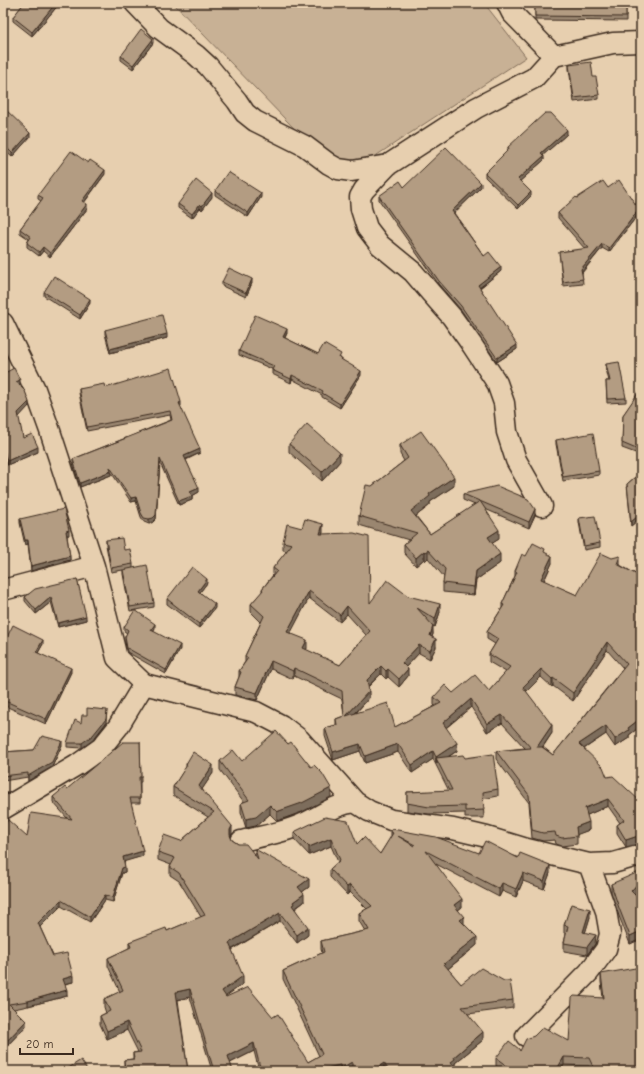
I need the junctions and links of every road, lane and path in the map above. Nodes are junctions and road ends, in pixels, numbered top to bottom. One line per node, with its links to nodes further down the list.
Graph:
1 (135, 3): 5 (street)
2 (507, 3): 4 (street)
3 (641, 42): 4 (street)
4 (554, 56): 5 (street)
5 (388, 165): 7 (street)
6 (3, 323): 8 (street)
7 (542, 506)
8 (94, 566): 9 (street); 10 (street)
9 (3, 590)
10 (144, 684): 11 (street); 12 (street)
11 (355, 802): 13 (street); 15 (street)
12 (3, 809)
13 (241, 841)
14 (641, 855): 15 (street)
15 (589, 864): 16 (street)
16 (526, 1036)

